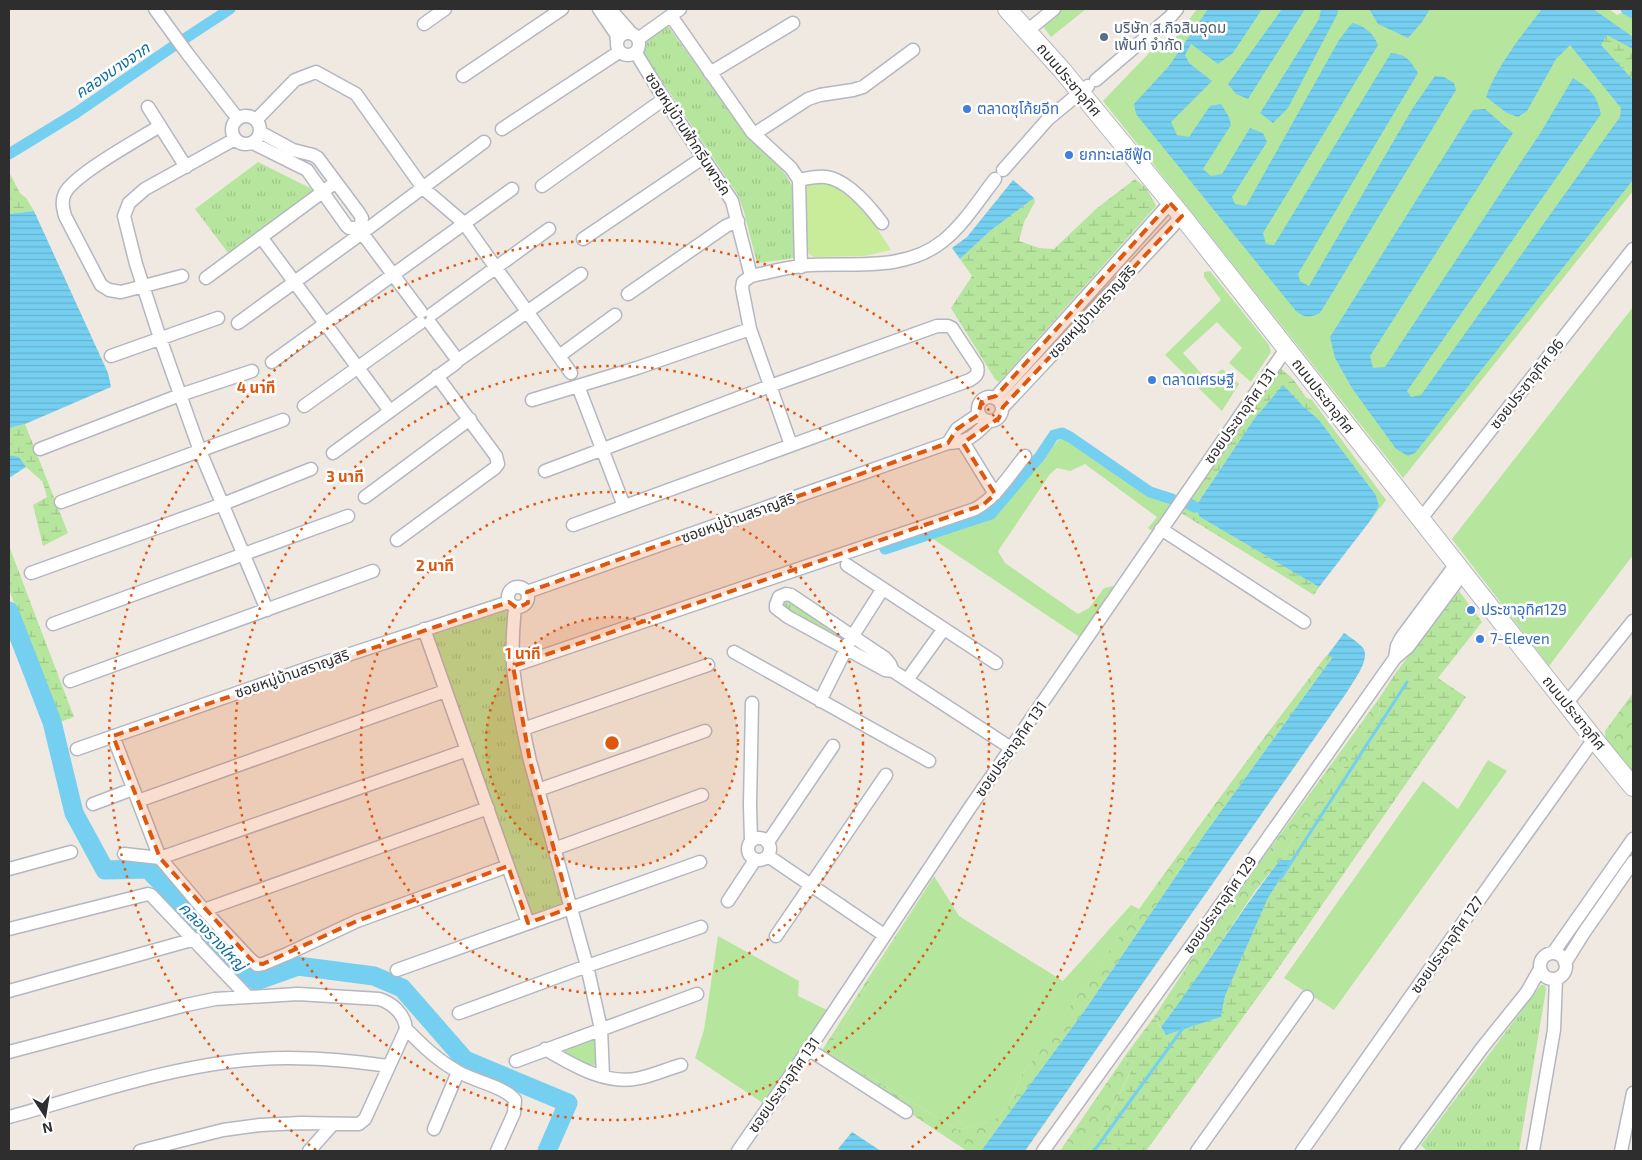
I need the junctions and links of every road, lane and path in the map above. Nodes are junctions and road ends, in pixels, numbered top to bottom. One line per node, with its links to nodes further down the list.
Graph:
1 (155, 9): 22 (street)
2 (445, 9): 11 (street)
3 (562, 9): 18 (street)
4 (600, 9): 14 (street)
5 (610, 9): 13 (street)
6 (1007, 9): 12 (main road, ถนนประชาอุทิศ)
7 (1054, 9): 12 (street)
8 (1177, 9): 19 (street)
9 (676, 12): 13 (street); 17 (street)
10 (793, 23): 17 (street)
11 (424, 24)
12 (1027, 31): 19 (main road, ถนนประชาอุทิศ)
13 (634, 36): 14 (street); 16 (street)
14 (618, 46): 16 (street); 25 (street)
15 (913, 50): 26 (street)
16 (636, 53): 20 (street, ซอยหมู่บ้านฟ้ากรีนพาร์ค)
17 (710, 73): 26 (street)
18 (463, 76)
19 (1088, 86): 38 (main road, ถนนประชาอุทิศ); 47 (street)
20 (664, 99): 30 (street, ซอยหมู่บ้านฟ้ากรีนพาร์ค); 34 (street)
21 (148, 107): 23 (street)
22 (238, 119): 24 (street); 27 (street)
23 (160, 126): 31 (street); 55 (street)
24 (258, 126): 29 (street); 33 (street); 35 (street)
25 (502, 129)
26 (754, 134): 32 (street)
27 (235, 139): 29 (street); 31 (street)
28 (484, 142): 35 (street)
29 (253, 143): 37 (street)
30 (704, 157): 39 (street, ซอยหมู่บ้านฟ้ากรีนพาร์ค); 45 (street)
31 (186, 167): 55 (street)
32 (799, 180): 40 (street); 47 (street)
33 (336, 182): 37 (street); 43 (street)
34 (542, 186)
35 (423, 188): 41 (street); 43 (street)
36 (512, 189): 41 (street)
37 (322, 191): 43 (street); 44 (street)
38 (1176, 210): 65 (main road, ถนนประชาอุทิศ); 78 (street, ซอยหมู่บ้านสราญสิริ)
39 (738, 221): 52 (street, ซอยหมู่บ้านฟ้ากรีนพาร์ค); 56 (street)
40 (882, 223)
41 (464, 224): 48 (street); 50 (street)
42 (549, 229): 48 (street)
43 (361, 231): 50 (street); 54 (street)
44 (261, 237): 53 (street); 54 (street)
45 (583, 239)
46 (1633, 249): 100 (street, ซอยประชาอุทิศ 96)
47 (801, 267): 52 (street)
48 (496, 268): 57 (street); 60 (street)
49 (581, 274): 57 (street)
50 (393, 275): 60 (street); 62 (street)
51 (182, 276): 55 (street)
52 (750, 276): 63 (street, ซอยหมู่บ้านฟ้ากรีนพาร์ค)
53 (206, 278)
54 (295, 282): 61 (street); 62 (street)
55 (143, 285): 64 (street)
56 (628, 294)
57 (527, 312): 67 (street); 68 (street)
58 (615, 315): 67 (street)
59 (218, 318): 64 (street)
60 (426, 318): 68 (street); 70 (street)
61 (238, 323)
62 (326, 324): 69 (street); 70 (street)
63 (750, 329): 74 (street); 75 (street, ซอยหมู่บ้านฟ้ากรีนพาร์ค)
64 (160, 338): 66 (street); 76 (street)
65 (1286, 349): 100 (main road, ถนนประชาอุทิศ); 102 (street, ซอยประชาอุทิศ 131)
66 (111, 356)
67 (559, 356): 72 (street)
68 (457, 361): 73 (street)
69 (272, 362)
70 (358, 367): 79 (street); 80 (street)
71 (252, 371): 76 (street)
72 (571, 373)
73 (437, 376): 80 (street); 82 (street)
74 (578, 386): 77 (street); 88 (street)
75 (770, 386): 86 (street, ซอยหมู่บ้านฟ้ากรีนพาร์ค); 86 (street); 88 (street)
76 (180, 395): 87 (street); 89 (street)
77 (532, 400)
78 (999, 402): 81 (street, ซอยหมู่บ้านสราญสิริ); 81 (street, ซอยหมู่บ้านสราญสิริ)
79 (304, 406)
80 (390, 411): 90 (street)
81 (984, 418): 84 (street, ซอยหมู่บ้านสราญสิริ); 85 (street, ซอยหมู่บ้านสราญสิริ)
82 (470, 419): 95 (street); 103 (street)
83 (283, 420): 89 (street)
84 (963, 442): 85 (street, ซอยหมู่บ้านสราญสิริ); 94 (street)
85 (948, 443): 110 (street, ซอยหมู่บ้านสราญสิริ)
86 (791, 445): 98 (street)
87 (40, 449)
88 (602, 449): 93 (street); 98 (street)
89 (200, 451): 96 (street); 97 (street)
90 (333, 452)
91 (1025, 456): 94 (street)
92 (311, 469): 97 (street)
93 (545, 471)
94 (995, 494): 122 (street)
95 (365, 497)
96 (61, 502)
97 (223, 504): 104 (street); 108 (street)
98 (624, 506): 101 (street)
99 (348, 516): 104 (street)
100 (1420, 520): 106 (main road, ถนนประชาอุทิศ)
101 (573, 525)
102 (1161, 529): 112 (street); 135 (street, ซอยประชาอุทิศ 131)
103 (397, 540)
104 (244, 555): 111 (street); 114 (street)
105 (846, 565): 109 (street)
106 (1459, 568): 129 (main road, ถนนประชาอุทิศ); 200 (street, ซอยประชาอุทิศ 129)
107 (374, 571): 111 (street)
108 (31, 573)
109 (882, 590): 116 (street); 117 (street)
110 (512, 605): 115 (street, ซอยหมู่บ้านสราญสิริ); 122 (street)
111 (267, 610): 125 (street)
112 (1304, 622)
113 (1633, 622): 129 (street)
114 (53, 624)
115 (424, 629): 126 (street); 132 (street, ซอยหมู่บ้านสราญสิริ)
116 (943, 630): 120 (street); 124 (street)
117 (852, 637): 118 (street); 118 (street); 123 (street)
118 (847, 649): 123 (street); 127 (street)
119 (734, 652): 127 (street)
120 (996, 663)
121 (708, 665): 130 (street)
122 (513, 666): 130 (street)
123 (893, 671): 124 (street)
124 (907, 680): 135 (street)
125 (70, 681)
126 (445, 691): 137 (street); 142 (street)
127 (820, 701): 138 (street)
128 (752, 703): 147 (street)
129 (1566, 704): 133 (main road, ถนนประชาอุทิศ)
130 (523, 729): 141 (street)
131 (705, 731): 141 (street)
132 (113, 736): 136 (street, ซอยหมู่บ้านสราญสิริ); 142 (street)
133 (1594, 739): 140 (main road, ถนนประชาอุทิศ); 202 (street, ซอยประชาอุทิศ 127)
134 (833, 746): 148 (street)
135 (1011, 748): 166 (street, ซอยประชาอุทิศ 131)
136 (77, 749)
137 (467, 750): 145 (street); 153 (street)
138 (929, 760)
139 (886, 775): 159 (street)
140 (1633, 787)
141 (538, 790): 149 (street)
142 (136, 795): 144 (street); 153 (street)
143 (702, 795): 149 (street)
144 (93, 804)
145 (488, 808): 157 (street); 162 (street)
146 (1633, 839): 169 (street)
147 (751, 841): 148 (street); 154 (street)
148 (768, 842): 152 (street)
149 (554, 849): 161 (street)
150 (72, 852): 158 (street)
151 (124, 854): 153 (street)
152 (768, 856): 154 (street); 159 (street)
153 (160, 858): 162 (street)
154 (755, 860): 160 (street)
155 (700, 862): 161 (street)
156 (1633, 862): 170 (street)
157 (508, 866): 162 (street); 163 (street)
158 (9, 869)
159 (810, 886): 166 (street); 167 (street)
160 (728, 901)
161 (570, 908): 163 (street); 171 (street)
162 (204, 910)
163 (528, 923): 173 (street)
164 (701, 927): 171 (street)
165 (9, 930): 168 (street)
166 (884, 935): 183 (street, ซอยประชาอุทิศ 131)
167 (776, 936)
168 (194, 939): 175 (street); 177 (street)
169 (1553, 953): 170 (street); 172 (street)
170 (1566, 963): 174 (street)
171 (587, 966): 179 (street); 181 (street)
172 (1540, 969): 174 (street); 195 (street)
173 (397, 970)
174 (1556, 979): 203 (street)
175 (9, 991)
176 (697, 994): 181 (street)
177 (248, 997): 180 (street); 184 (street)
178 (1306, 997): 201 (street)
179 (459, 1013)
180 (406, 1029): 187 (street); 188 (street)
181 (601, 1029): 182 (street); 189 (street)
182 (545, 1049): 185 (street); 189 (street)
183 (808, 1049): 191 (street); 199 (street, ซอยประชาอุทิศ 131)
184 (9, 1052)
185 (516, 1061)
186 (681, 1065): 189 (street)
187 (388, 1066): 192 (street); 193 (street)
188 (458, 1072): 194 (street); 198 (street)
189 (603, 1076)
190 (1633, 1093): 204 (street)
191 (906, 1112)
192 (9, 1117)
193 (333, 1124): 196 (street); 197 (street)
194 (434, 1129)
195 (1411, 1149)
196 (140, 1151)
197 (309, 1151)
198 (497, 1151)
199 (738, 1151)
200 (1043, 1151)
201 (1197, 1151)
202 (1302, 1151)
203 (1533, 1151)
204 (1621, 1151)

